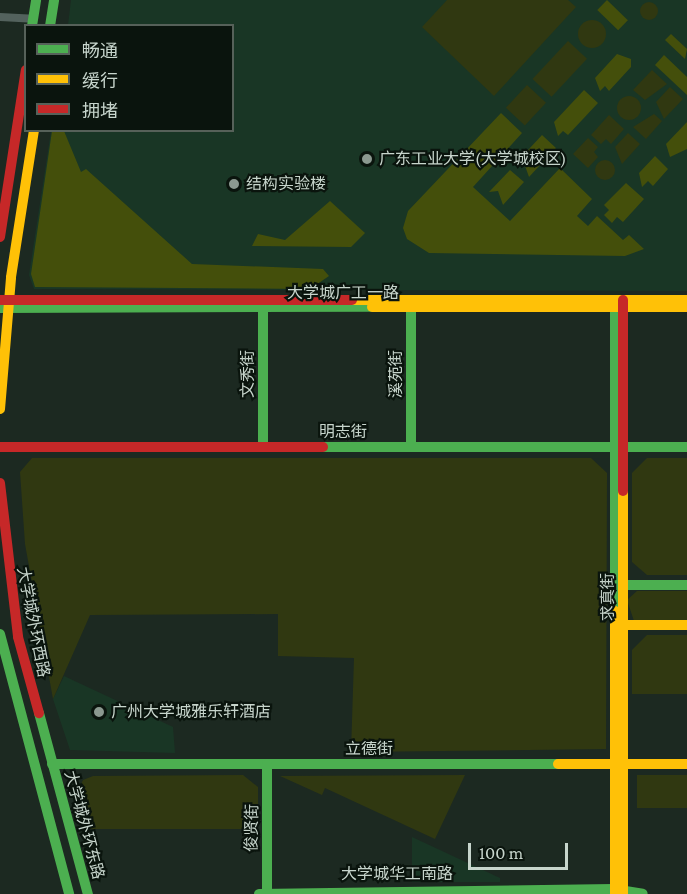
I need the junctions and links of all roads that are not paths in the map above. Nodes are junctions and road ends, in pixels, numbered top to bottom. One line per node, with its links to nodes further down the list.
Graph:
1 (36, 0): 4 (street)
2 (54, 0): 5 (street)
3 (0, 17): 4 (street)
4 (33, 22)
5 (50, 24)
6 (24, 83): 8 (street)
7 (34, 132): 10 (street)
8 (0, 237)
9 (687, 300): 13 (street, 大学城广工一路)
10 (4, 304): 11 (street, 大学城广工一路); 15 (street)
11 (263, 304): 12 (street, 大学城广工一路); 18 (street, 文秀街)
12 (411, 304): 13 (street, 大学城广工一路); 19 (street, 溪苑街)
13 (619, 304): 14 (street, 大学城广工一路); 20 (street, 求真街)
14 (687, 308)
15 (2, 346): 16 (street)
16 (0, 409)
17 (0, 447): 18 (street, 明志街)
18 (263, 447): 19 (street, 明志街)
19 (411, 447): 20 (street, 明志街)
20 (619, 447): 21 (street, 明志街); 23 (street, 求真街)
21 (687, 447)
22 (0, 483): 28 (street, 大学城外环西路)
23 (619, 585): 24 (street); 25 (street, 求真街)
24 (687, 585)
25 (619, 625): 26 (street); 30 (street, 求真街)
26 (687, 625)
27 (0, 634): 32 (street, 大学城外环西路)
28 (52, 764): 29 (street, 立德街); 35 (street, 大学城外环东路)
29 (267, 764): 30 (street, 立德街); 36 (street, 俊贤街)
30 (619, 764): 31 (street, 立德街); 33 (street, 求真街)
31 (687, 764)
32 (33, 767): 34 (street, 大学城外环东路)
33 (619, 892): 36 (street, 大学城华工南路); 37 (street, 大学城华工南路)
34 (69, 894)
35 (88, 894)
36 (264, 894)
37 (643, 894)

